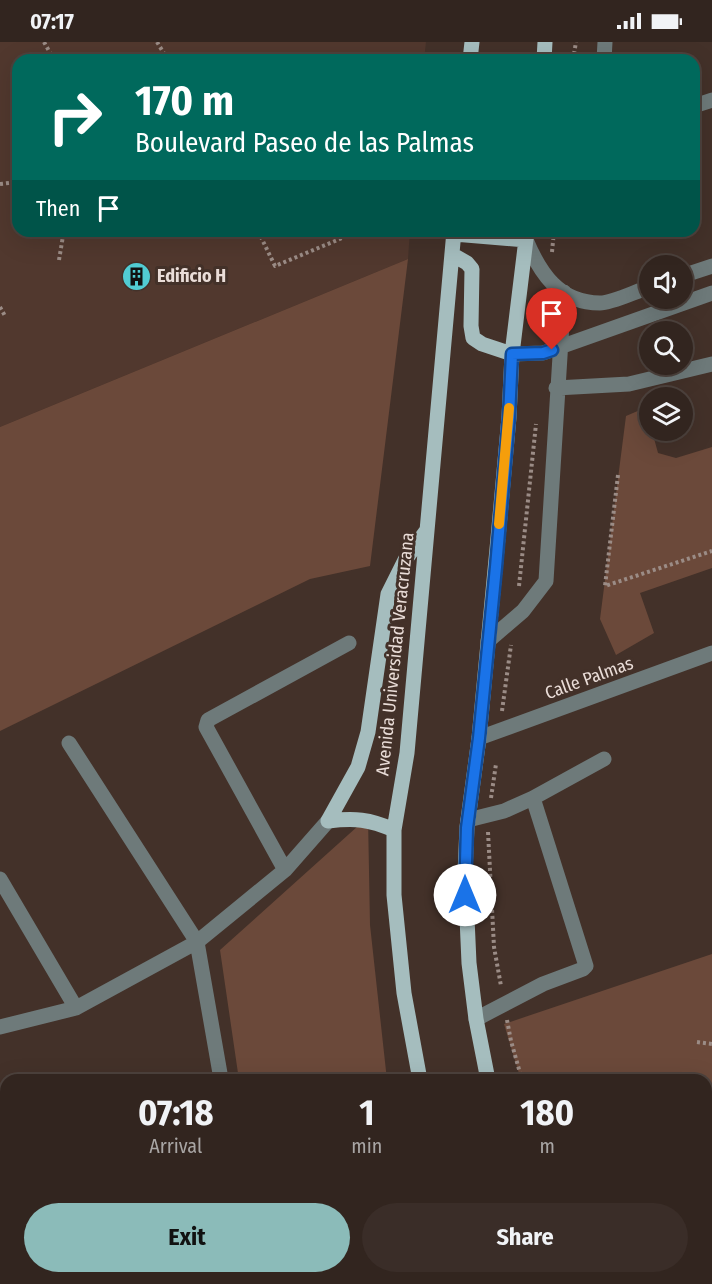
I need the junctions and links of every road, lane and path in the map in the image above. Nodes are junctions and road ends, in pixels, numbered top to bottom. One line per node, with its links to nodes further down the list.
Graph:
1 (63, 237): 9 (path)
2 (261, 237): 3 (path)
3 (344, 237)
4 (454, 237): 8 (main road, Avenida Universidad Veracruzana)
5 (527, 237): 19 (main road)
6 (528, 237): 12 (street)
7 (553, 237): 12 (path)
8 (453, 255): 19 (main road); 24 (main road, Avenida Universidad Veracruzana)
9 (59, 260)
10 (712, 266): 11 (street)
11 (693, 272)
12 (549, 282): 14 (street)
13 (639, 291): 14 (street)
14 (564, 292): 18 (street)
15 (712, 292): 18 (street)
16 (0, 307): 17 (path)
17 (5, 316)
18 (561, 346): 19 (street); 21 (street)
19 (512, 354): 27 (main road)
20 (712, 364): 21 (street)
21 (556, 388): 26 (street)
22 (536, 422): 26 (path)
23 (618, 475): 25 (path)
24 (427, 530): 38 (main road); 39 (main road, Avenida Universidad Veracruzana)
25 (712, 551)
26 (514, 619): 27 (street); 30 (path)
27 (488, 641): 31 (main road)
28 (350, 643): 40 (street)
29 (712, 653): 30 (street, Calle Palmas)
30 (500, 731): 31 (street, Calle Palmas)
31 (479, 738): 37 (main road)
32 (69, 743): 42 (street)
33 (604, 759): 35 (street)
34 (496, 763): 36 (path)
35 (532, 798): 36 (street); 43 (street)
36 (489, 815): 37 (street); 43 (path)
37 (468, 820): 45 (main road)
38 (328, 821): 39 (main road); 40 (street)
39 (394, 830): 50 (main road, Avenida Universidad Veracruzana)
40 (285, 870): 42 (street)
41 (0, 879): 44 (street)
42 (197, 942): 44 (street); 49 (street)
43 (505, 1005): 45 (street); 52 (path)
44 (76, 1008): 46 (street)
45 (476, 1019): 51 (main road)
46 (0, 1027)
47 (697, 1042): 48 (path)
48 (712, 1044)
49 (220, 1074)
50 (419, 1074)
51 (487, 1074)
52 (520, 1074)

